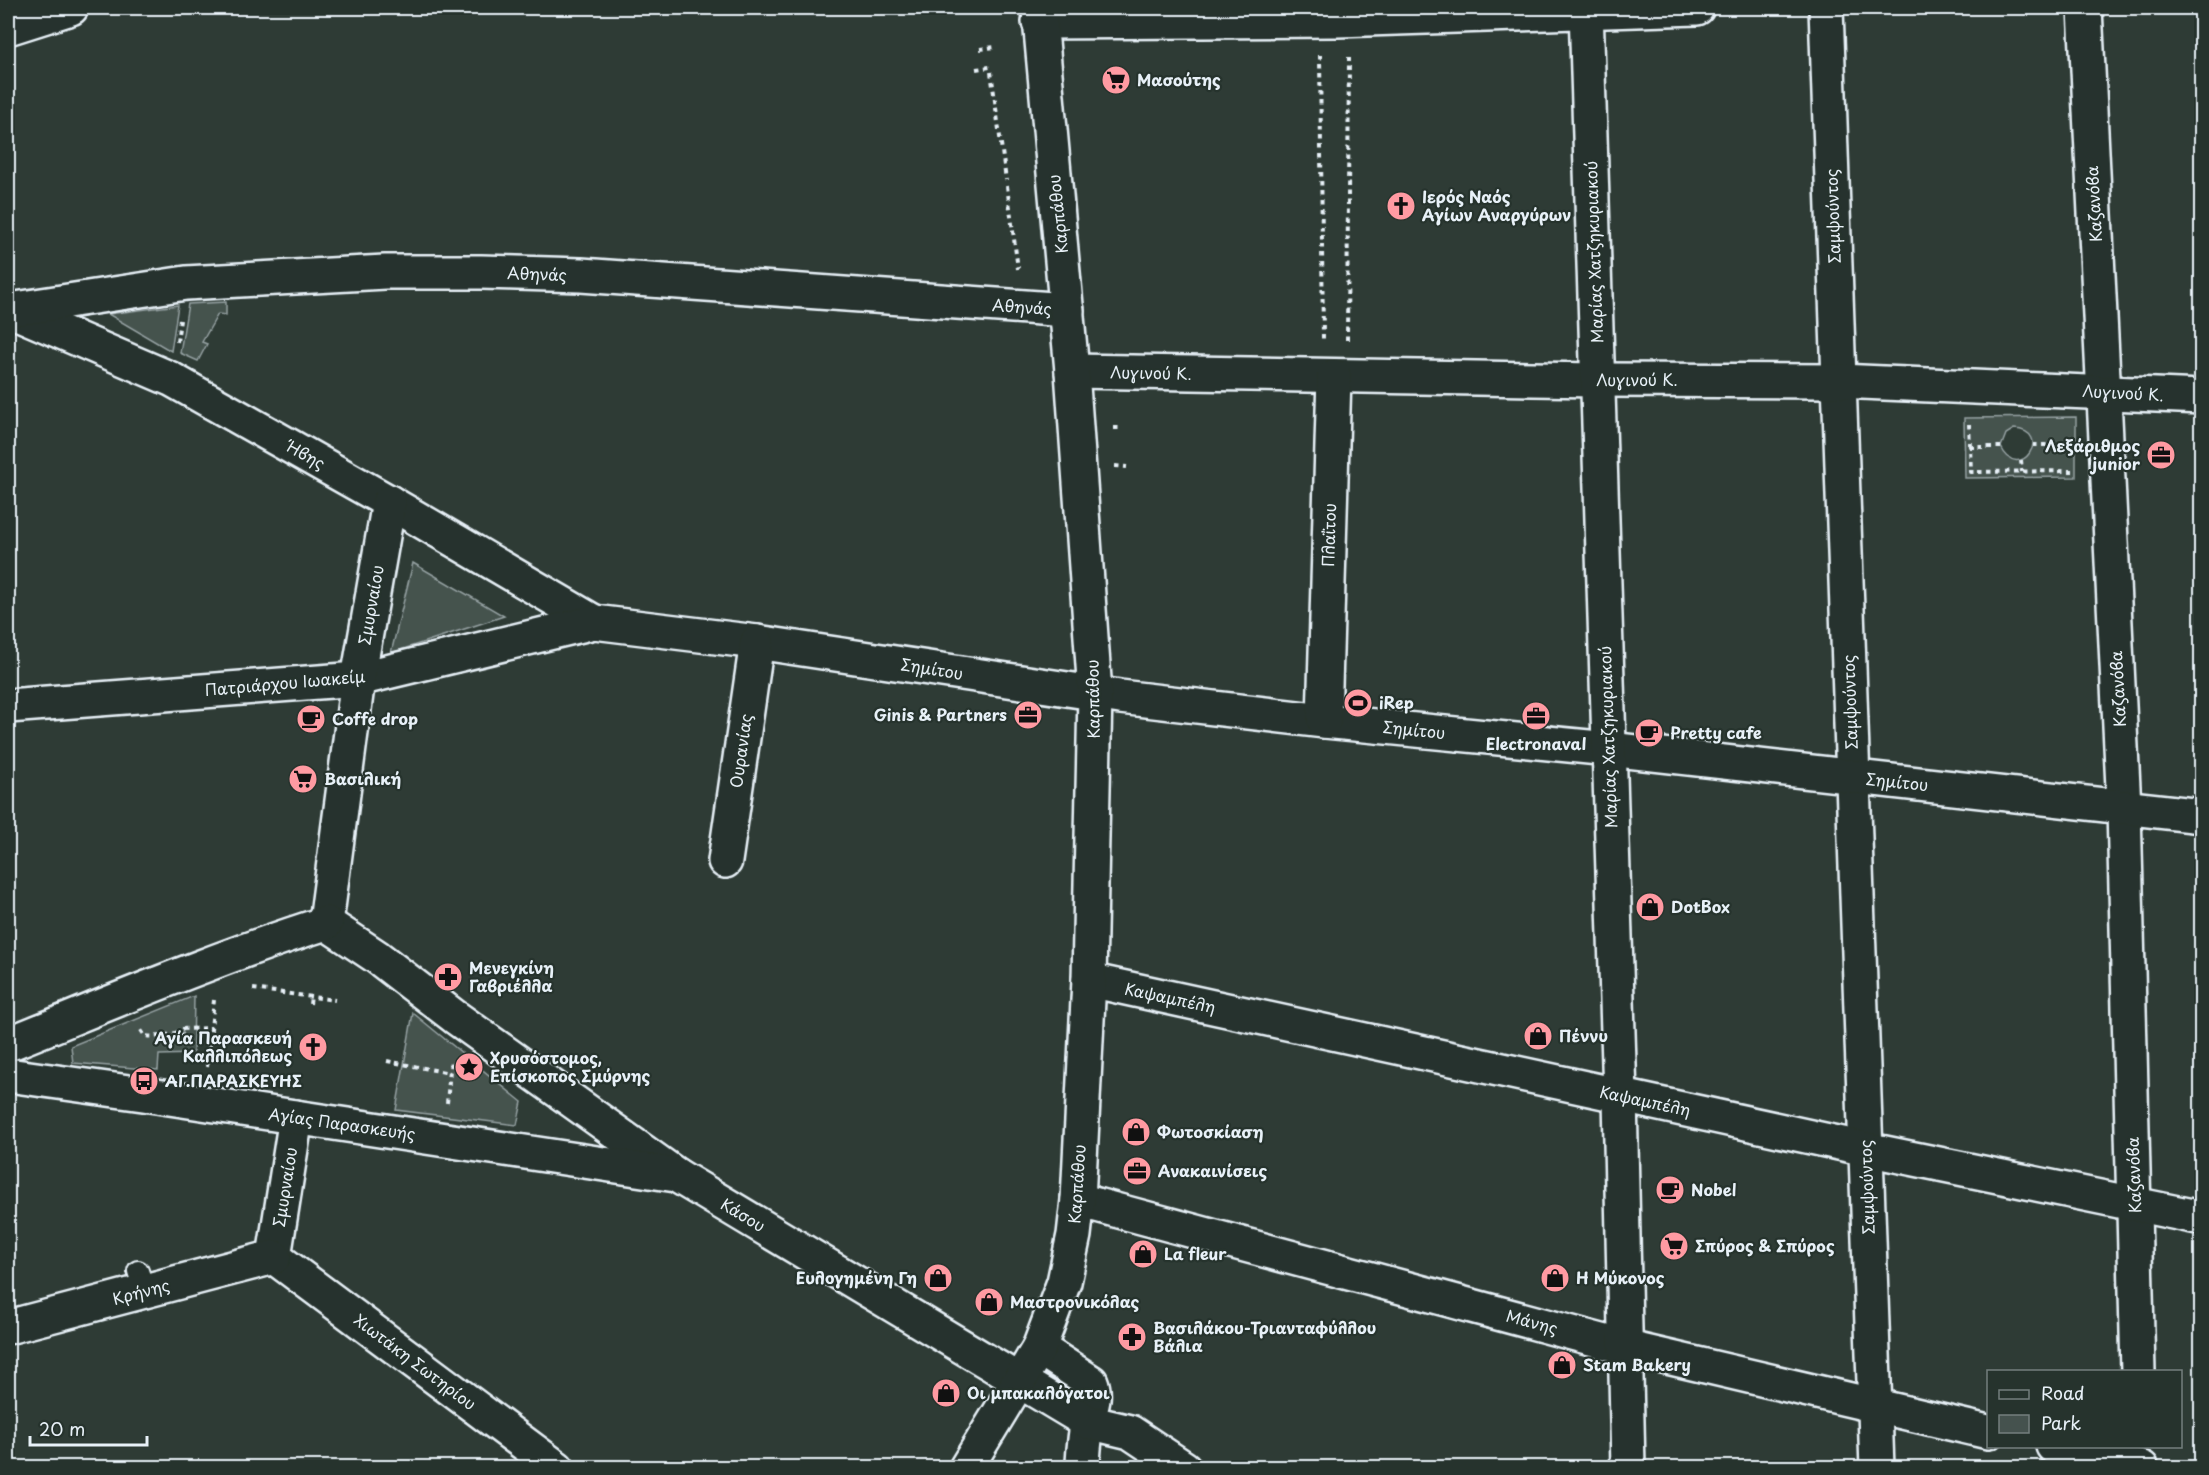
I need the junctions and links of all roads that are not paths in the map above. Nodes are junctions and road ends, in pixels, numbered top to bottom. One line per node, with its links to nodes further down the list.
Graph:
1 (71, 8): 8 (street)
2 (1697, 8): 5 (street)
3 (1826, 8): 14 (street, Σαμψούντος)
4 (2085, 8): 15 (street, Καζανόβα)
5 (1586, 9): 7 (street); 13 (street, Μαρίας Χατζηκυριακού)
6 (1039, 15): 7 (street); 10 (street, Καρπάθου)
7 (1348, 22)
8 (8, 28)
9 (8, 309): 10 (street, Αθηνάς); 17 (street, Ήβης)
10 (1067, 310): 12 (street, Καρπάθου)
11 (1335, 363): 12 (street, Λυγινού Κ.); 13 (street, Λυγινού Κ.); 23 (street, Πλαΐτου)
12 (1072, 371): 21 (street, Καρπάθου)
13 (1598, 380): 14 (street, Λυγινού Κ.); 24 (street, Μαρίας Χατζηκυριακού)
14 (1839, 381): 15 (street, Λυγινού Κ.); 25 (street, Σαμψούντος)
15 (2102, 392): 16 (street, Λυγινού Κ.); 26 (street, Καζανόβα)
16 (2202, 397)
17 (389, 502): 18 (street, Ήβης); 20 (street, Σμυρναίου)
18 (594, 621): 19 (street, Σημίτου); 20 (street, Πατριάρχου Ιωακείμ)
19 (757, 642): 21 (street, Σημίτου); 28 (street, Ουρανίας)
20 (358, 679): 22 (street, Πατριάρχου Ιωακείμ); 29 (street, Σμυρναίου)
21 (1095, 693): 23 (street, Σημίτου); 30 (street, Καρπάθου)
22 (8, 706)
23 (1324, 721): 24 (street, Σημίτου)
24 (1609, 749): 25 (street, Σημίτου); 33 (street, Μαρίας Χατζηκυριακού)
25 (1853, 777): 26 (street, Σημίτου); 35 (street, Σαμψούντος)
26 (2124, 808): 27 (street, Σημίτου); 38 (street, Καζανόβα)
27 (2202, 816)
28 (725, 861)
29 (326, 923): 31 (street); 36 (street, Κάσου)
30 (1089, 980): 33 (street, Καψαμπέλη); 37 (street, Καρπάθου)
31 (8, 1044)
32 (8, 1075): 34 (street, Αγίας Παρασκευής)
33 (1620, 1096): 35 (street, Καψαμπέλη); 42 (street, Μαρίας Χατζηκυριακού)
34 (296, 1117): 36 (street, Αγίας Παρασκευής); 40 (street, Σμυρναίου)
35 (1866, 1149): 38 (street, Καψαμπέλη); 46 (street, Σαμψούντος)
36 (676, 1175): 45 (street, Κάσου)
37 (1078, 1200): 42 (street, Μάνης); 43 (street, Καρπάθου)
38 (2135, 1203): 39 (street, Καψαμπέλη); 44 (street, Καζανόβα)
39 (2202, 1218)
40 (274, 1257): 41 (street, Κρήνης); 51 (street, Χιωτάκη Σωτηρίου)
41 (33, 1326)
42 (1624, 1347): 46 (street, Μάνης); 55 (street, Μαρίας Χατζηκυριακού)
43 (1039, 1348): 45 (street, Καρπάθου); 47 (street)
44 (2138, 1370)
45 (1018, 1380): 47 (street, Κάσου); 52 (street, Καρπάθου)
46 (1876, 1406): 48 (street, Μάνης); 56 (street, Σαμψούντος)
47 (1088, 1422): 53 (street); 54 (street, Κάσου)
48 (1987, 1432)
49 (2064, 1448): 50 (street)
50 (2140, 1462)
51 (556, 1467)
52 (966, 1467)
53 (1083, 1467)
54 (1184, 1467)
55 (1628, 1467)
56 (1877, 1467)

